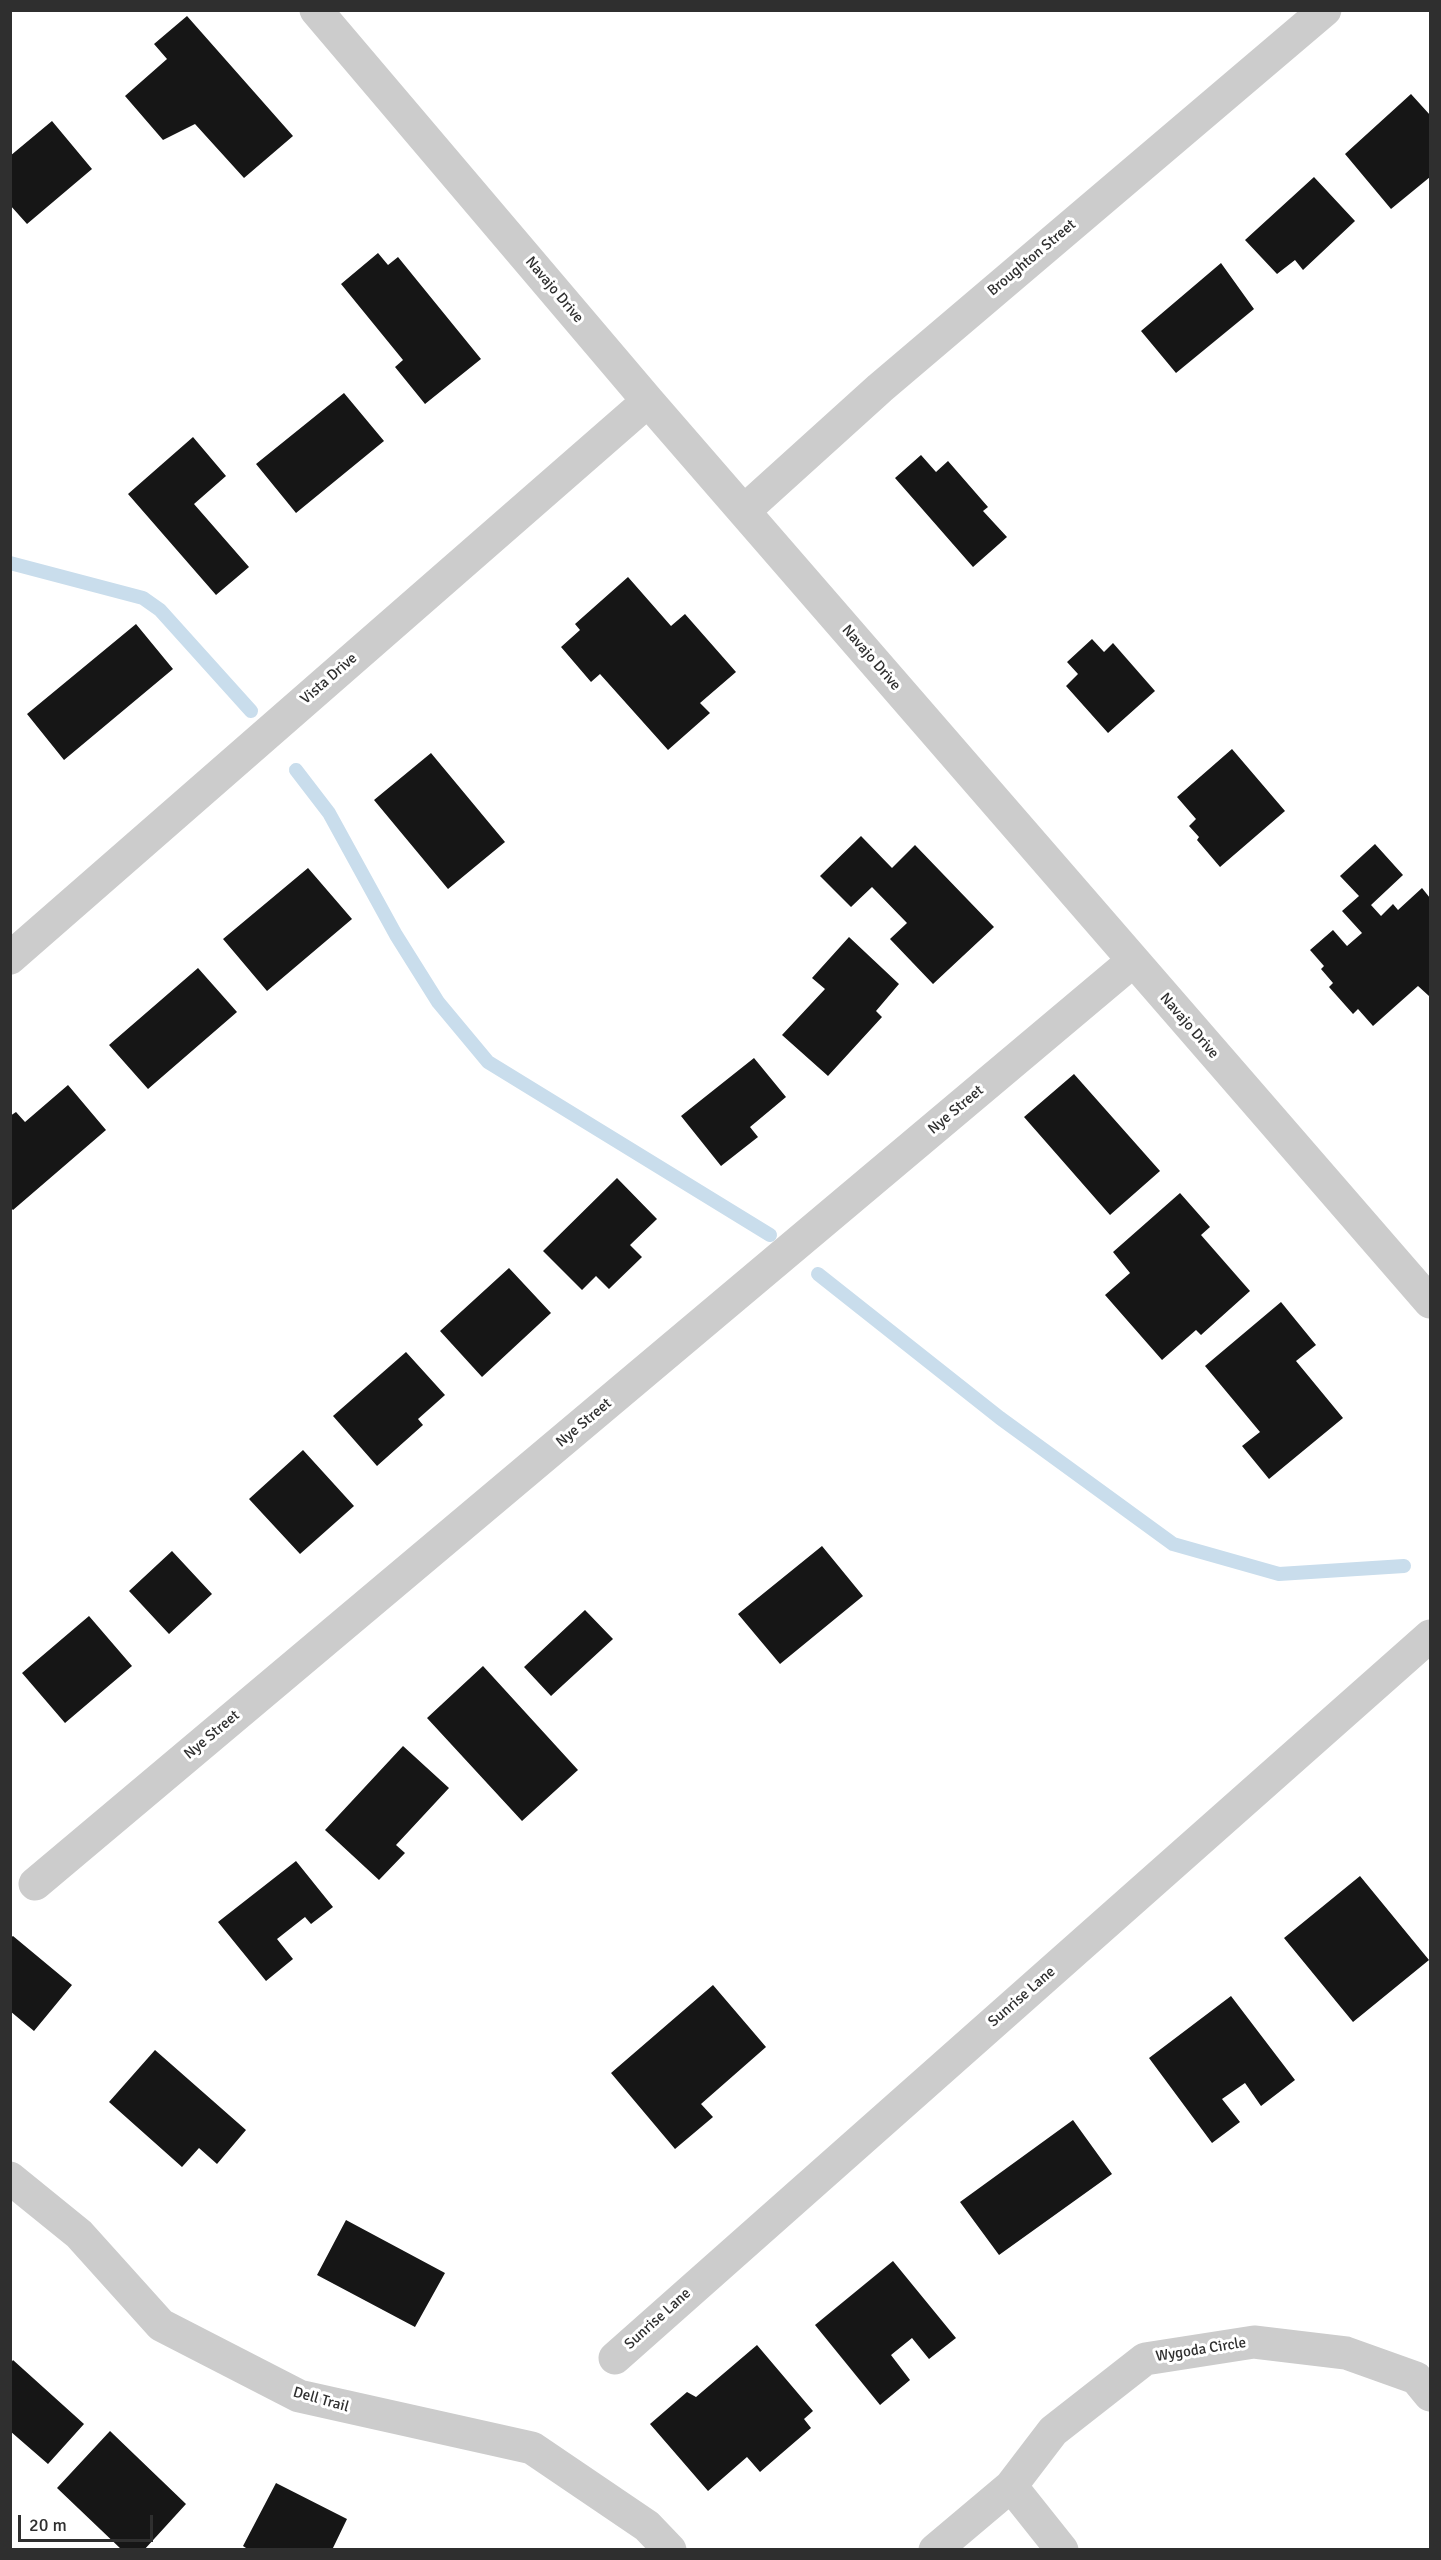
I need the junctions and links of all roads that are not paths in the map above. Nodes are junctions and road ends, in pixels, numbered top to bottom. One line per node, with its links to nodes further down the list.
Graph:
1 (316, 10): 3 (street, Navajo Drive)
2 (1325, 10): 4 (street, Broughton Street)
3 (648, 401): 4 (street, Navajo Drive); 5 (street, Vista Drive)
4 (744, 511): 6 (street, Navajo Drive)
5 (10, 958)
6 (1133, 962): 7 (street, Navajo Drive); 9 (street, Nye Street)
7 (1431, 1302)
8 (1431, 1636): 11 (street, Sunrise Lane)
9 (35, 1884)
10 (10, 2178): 14 (street, Dell Trail)
11 (615, 2358)
12 (1431, 2395): 13 (street, Wygoda Circle)
13 (1011, 2486): 15 (street, Wygoda Circle); 16 (street)
14 (670, 2550)
15 (935, 2550)
16 (1062, 2550)

